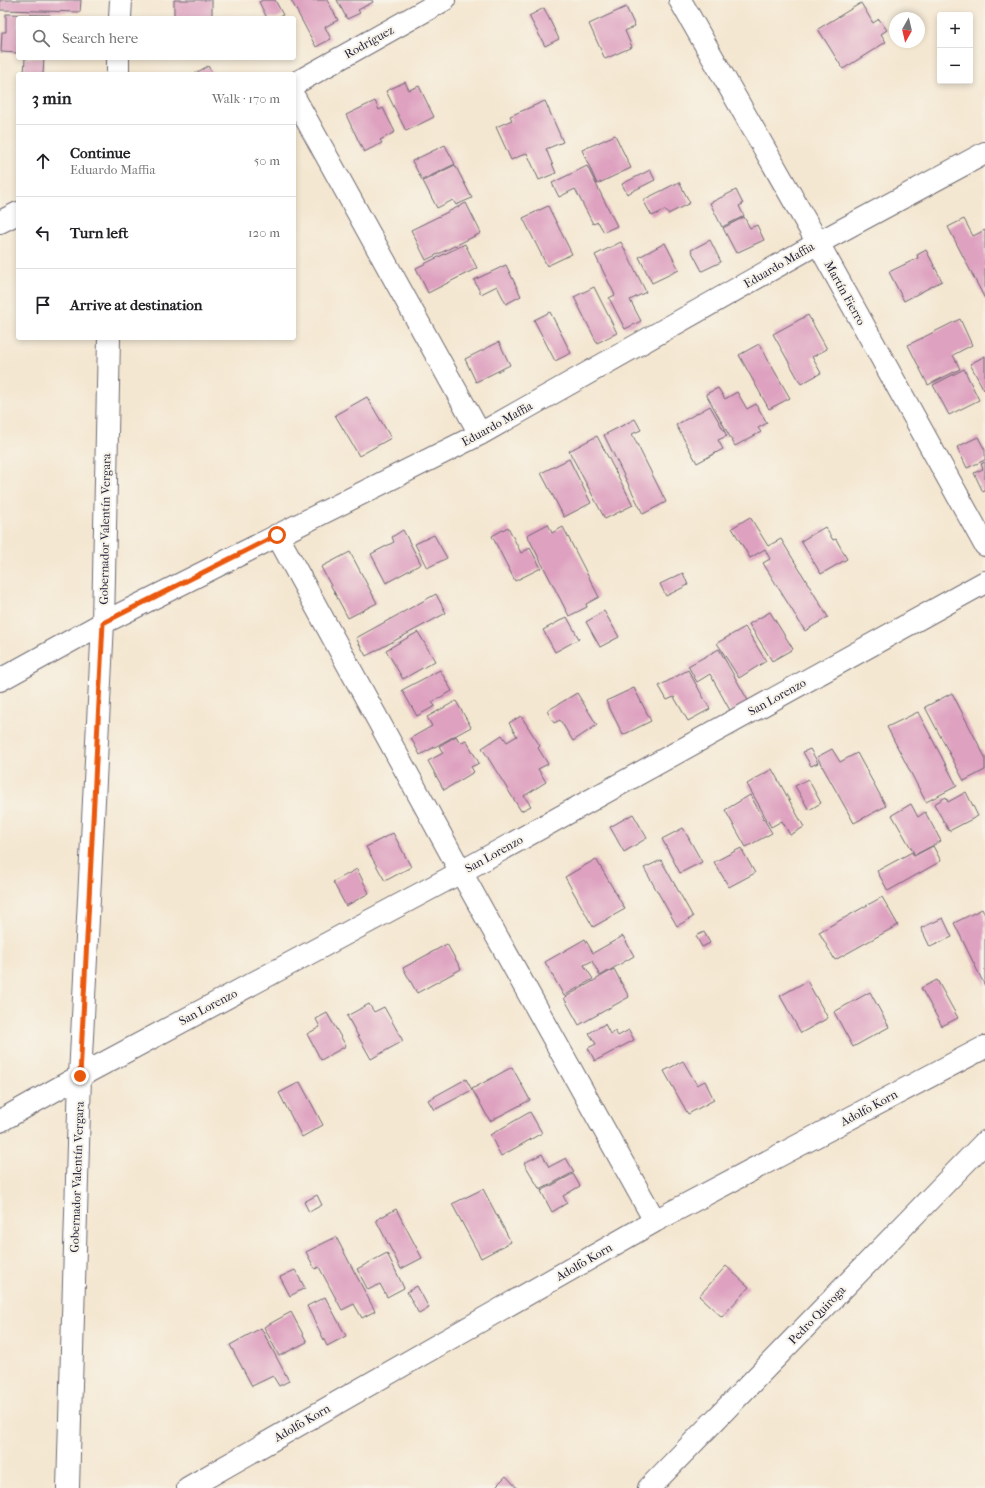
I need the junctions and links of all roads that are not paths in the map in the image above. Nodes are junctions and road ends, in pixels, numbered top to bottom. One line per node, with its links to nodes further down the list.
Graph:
1 (121, 0): 4 (street)
2 (444, 0): 7 (street, Rodríguez)
3 (680, 0): 12 (street, Martín Fierro)
4 (120, 16)
5 (118, 60): 6 (street)
6 (118, 72)
7 (296, 83)
8 (296, 101): 14 (street)
9 (985, 153): 12 (street, Eduardo Maffia)
10 (16, 214): 11 (street)
11 (0, 222)
12 (818, 243): 14 (street, Eduardo Maffia); 16 (street, Martín Fierro)
13 (109, 340): 18 (street, Gobernador Valentín Vergara)
14 (480, 434): 15 (street, Eduardo Maffia)
15 (277, 535): 18 (street, Eduardo Maffia); 20 (street)
16 (985, 545)
17 (985, 582): 20 (street, San Lorenzo)
18 (103, 623): 19 (street, Eduardo Maffia); 22 (street, Gobernador Valentín Vergara)
19 (0, 680)
20 (461, 872): 22 (street, San Lorenzo); 25 (street)
21 (985, 1047): 25 (street, Adolfo Korn)
22 (80, 1076): 23 (street, San Lorenzo); 26 (street, Gobernador Valentín Vergara)
23 (0, 1121)
24 (985, 1142): 28 (street, Pedro Quiroga)
25 (656, 1222): 27 (street, Adolfo Korn)
26 (68, 1488)
27 (188, 1488)
28 (649, 1488)

